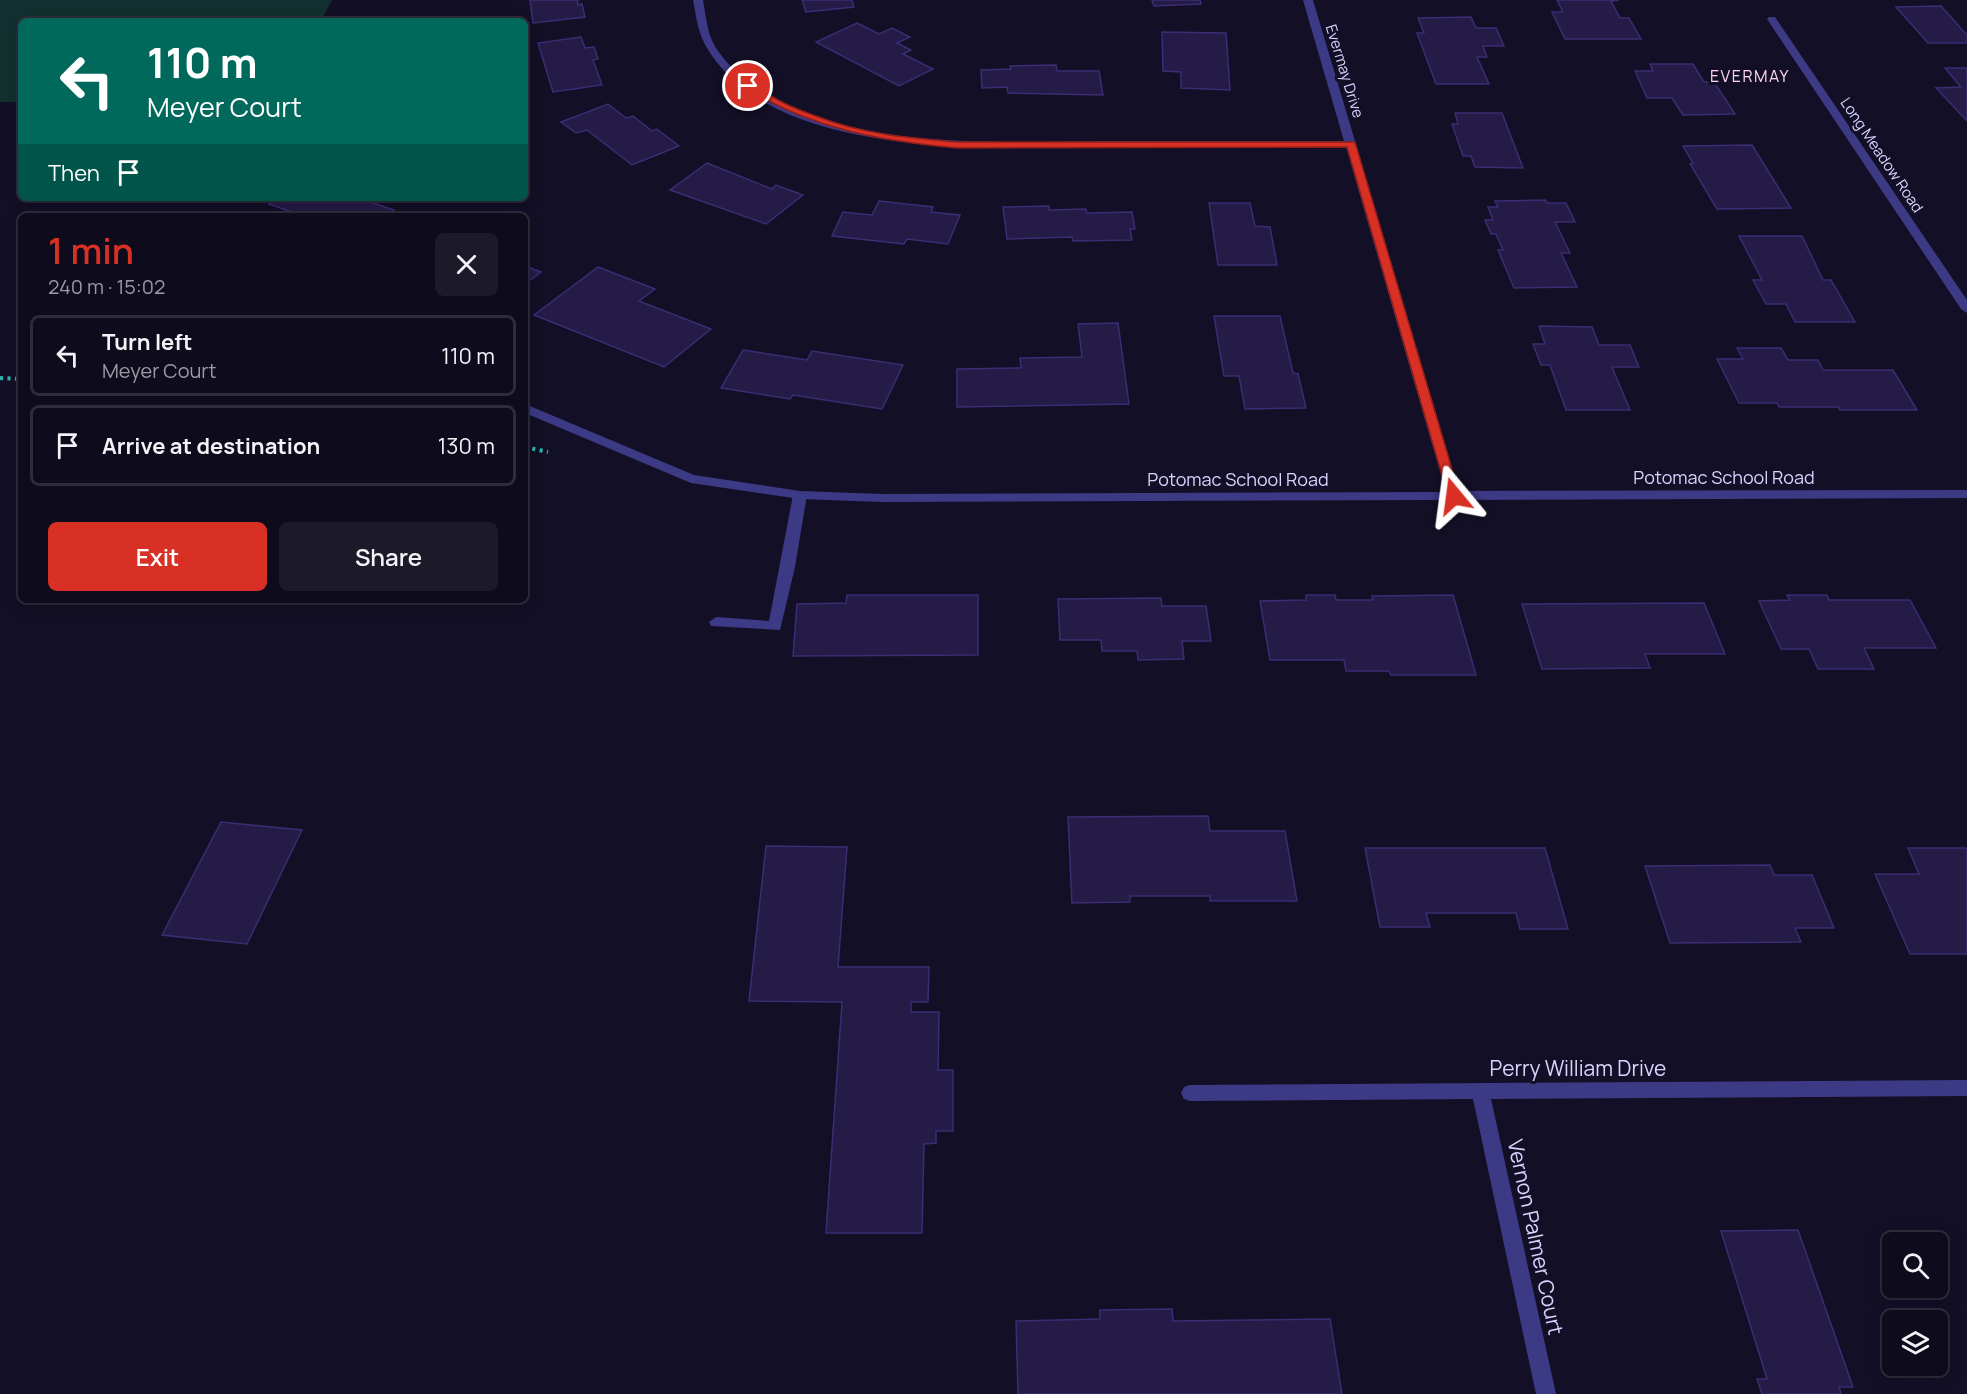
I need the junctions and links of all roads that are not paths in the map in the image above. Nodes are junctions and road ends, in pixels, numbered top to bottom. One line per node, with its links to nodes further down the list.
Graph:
1 (698, 0): 4 (street)
2 (1308, 0): 4 (street, Evermay Drive)
3 (1772, 19): 5 (street, Long Meadow Road)
4 (1351, 144): 9 (street, Evermay Drive)
5 (1967, 309)
6 (528, 409): 8 (street, Potomac School Road)
7 (1967, 494): 9 (street, Potomac School Road)
8 (800, 495): 9 (street, Potomac School Road); 10 (street)
9 (1454, 496)
10 (716, 622)
11 (1967, 1088): 12 (street, Perry William Drive)
12 (1480, 1091): 13 (street, Perry William Drive); 14 (street, Vernon Palmer Court)
13 (1190, 1093)
14 (1546, 1394)

